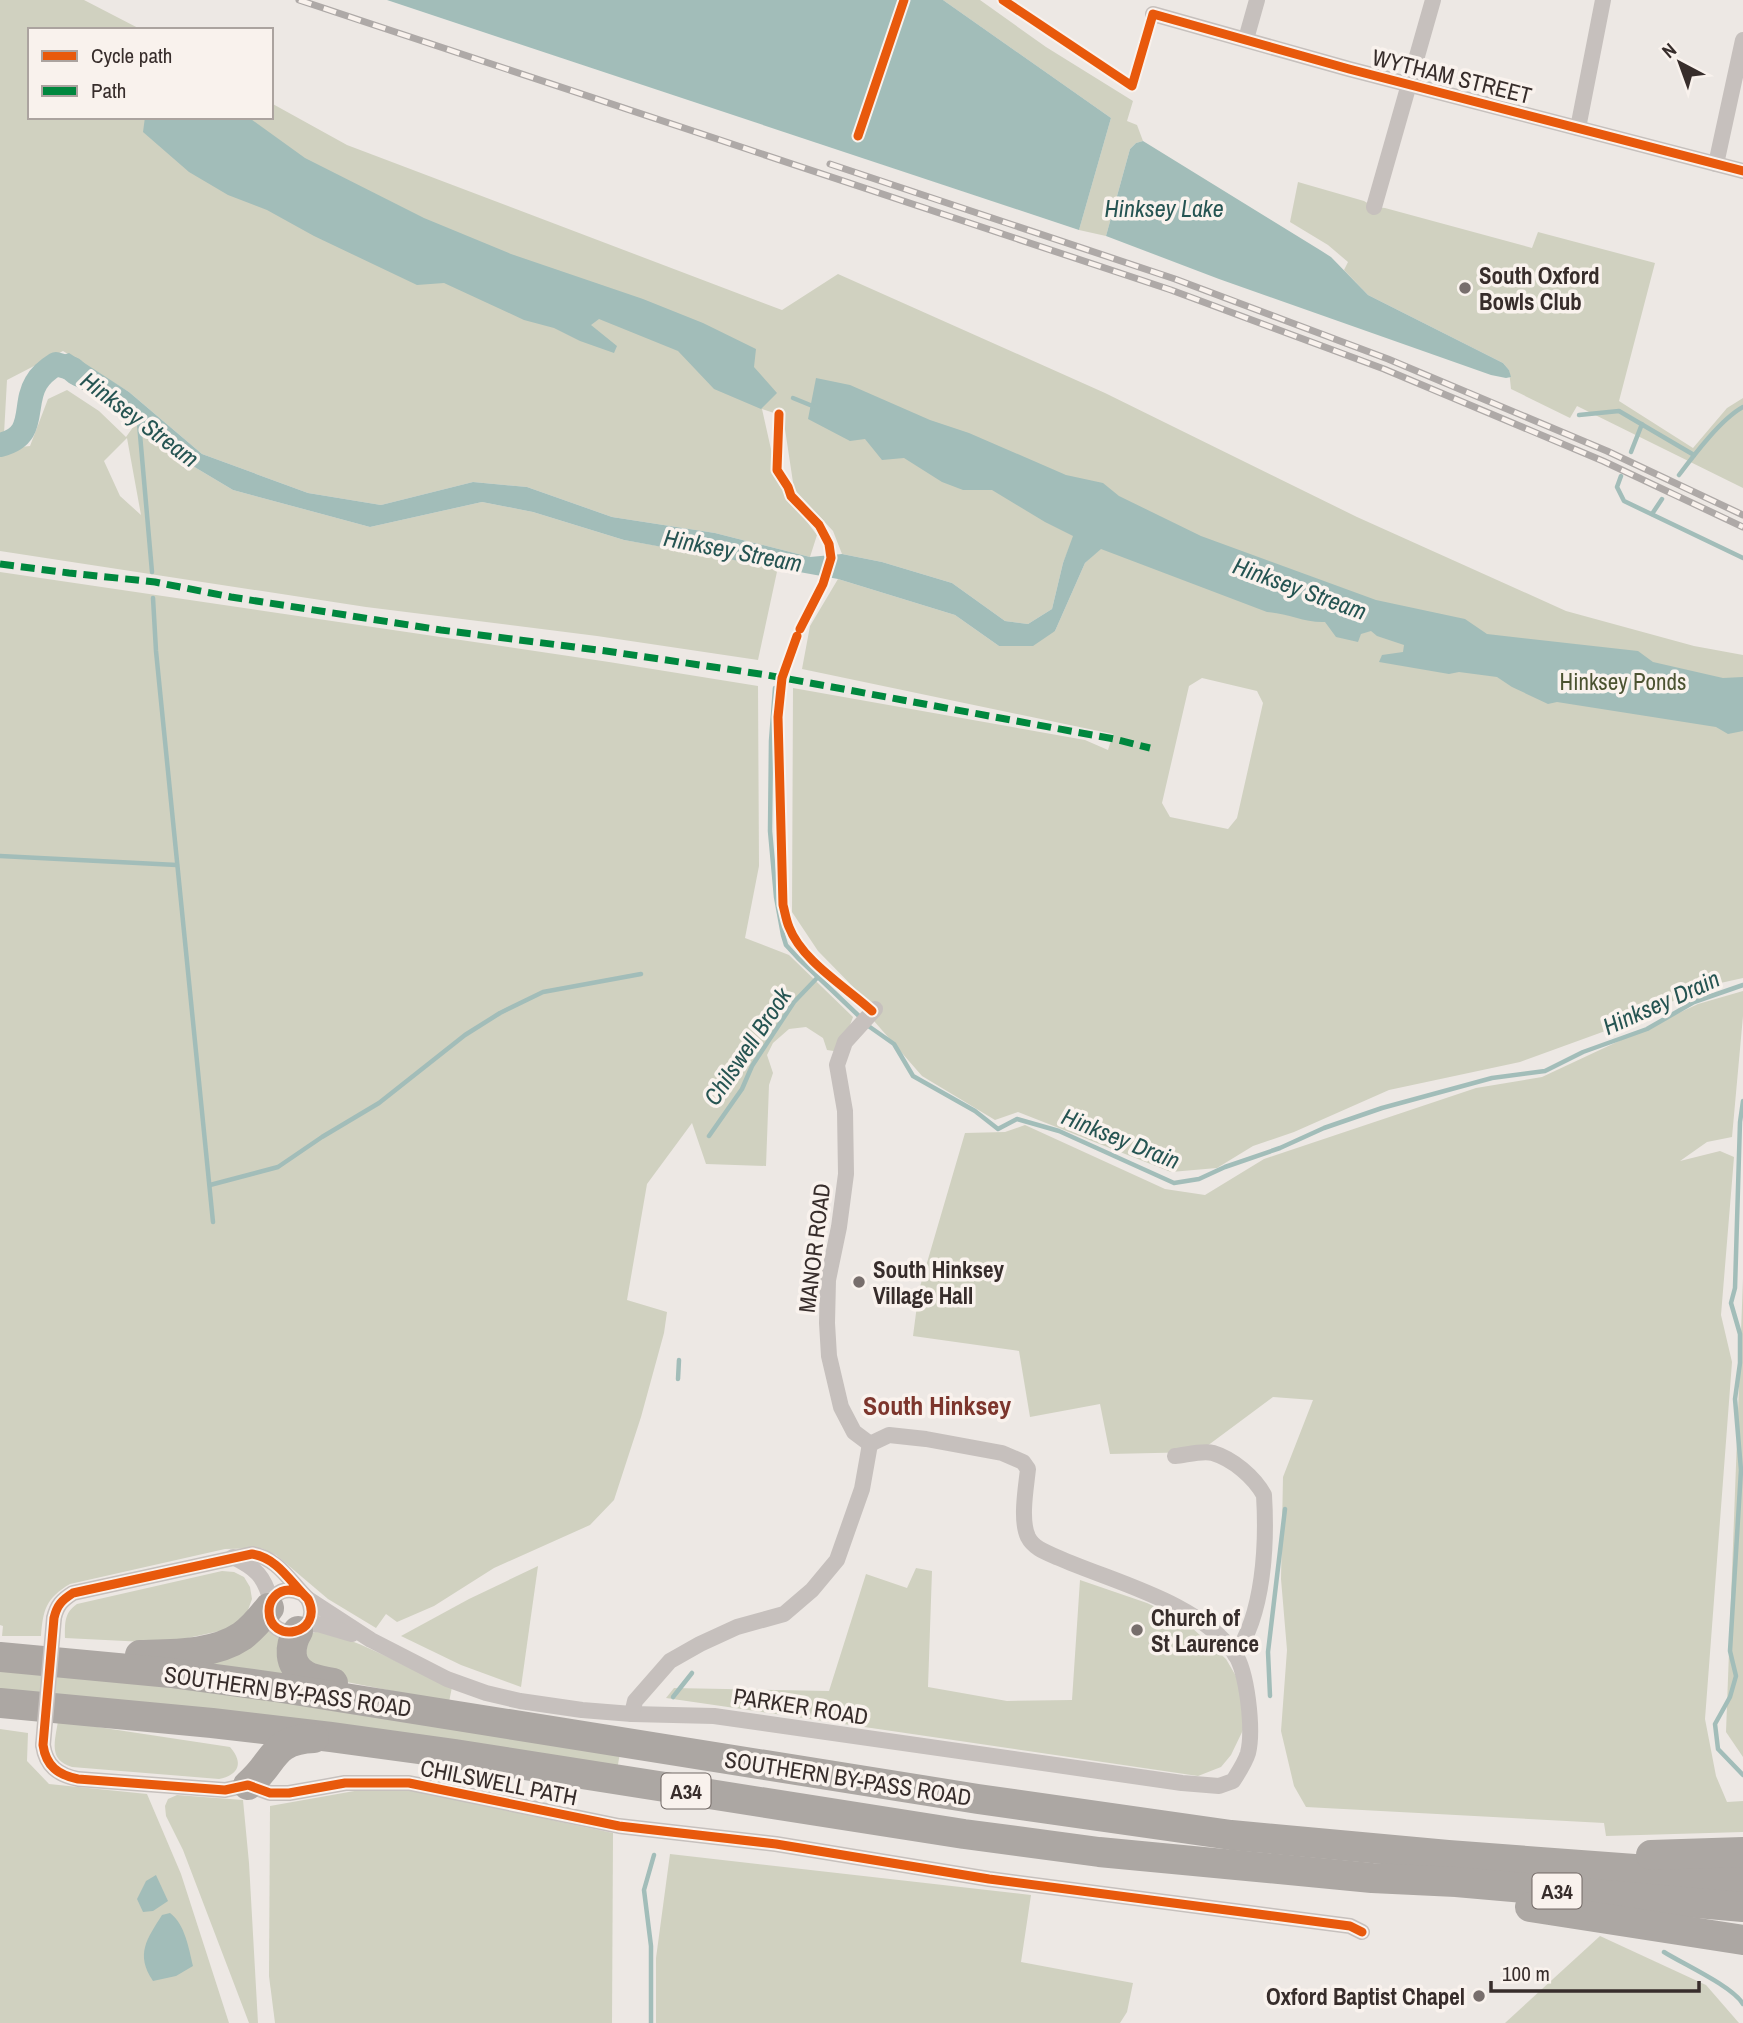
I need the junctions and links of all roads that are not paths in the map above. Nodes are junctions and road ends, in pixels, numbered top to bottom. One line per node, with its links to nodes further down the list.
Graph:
1 (1257, 0): 5 (street)
2 (1433, 0): 7 (street)
3 (1603, 0): 8 (street)
4 (1153, 14): 5 (street, WYTHAM STREET)
5 (1246, 39): 7 (street, WYTHAM STREET)
6 (1743, 40): 9 (street)
7 (1409, 85): 8 (street, WYTHAM STREET); 11 (street)
8 (1578, 128): 9 (street, WYTHAM STREET)
9 (1716, 164): 10 (street, WYTHAM STREET)
10 (1743, 171)
11 (1374, 206)
12 (867, 1017): 13 (street, MANOR ROAD)
13 (870, 1444): 20 (street); 24 (street)
14 (1175, 1456): 20 (street)
15 (233, 1557): 16 (street, PARKER ROAD); 17 (street); 27 (street, PARKER ROAD, bridge)
16 (305, 1596): 17 (street); 18 (street); 19 (street, PARKER ROAD)
17 (270, 1604): 18 (street); 21 (highway)
18 (302, 1628): 19 (street, PARKER ROAD); 23 (highway)
19 (371, 1640): 24 (street, PARKER ROAD)
20 (1235, 1655): 24 (street, PARKER ROAD)
21 (10, 1657): 23 (highway, SOUTHERN BY-PASS ROAD / A34)
22 (0, 1703): 25 (highway, SOUTHERN BY-PASS ROAD / A34)
23 (418, 1710): 29 (highway, SOUTHERN BY-PASS ROAD / A34)
24 (632, 1714)
25 (212, 1723): 26 (highway, SOUTHERN BY-PASS ROAD / A34); 27 (highway)
26 (331, 1737): 27 (highway); 30 (highway, SOUTHERN BY-PASS ROAD / A34)
27 (248, 1784): 33 (street, CHILSWELL PATH)
28 (1743, 1852): 29 (highway)
29 (1448, 1855): 31 (highway, A34)
30 (1371, 1878): 32 (highway, A34); 34 (highway)
31 (1743, 1880)
32 (1743, 1907)
33 (1362, 1932)
34 (1743, 1940)

